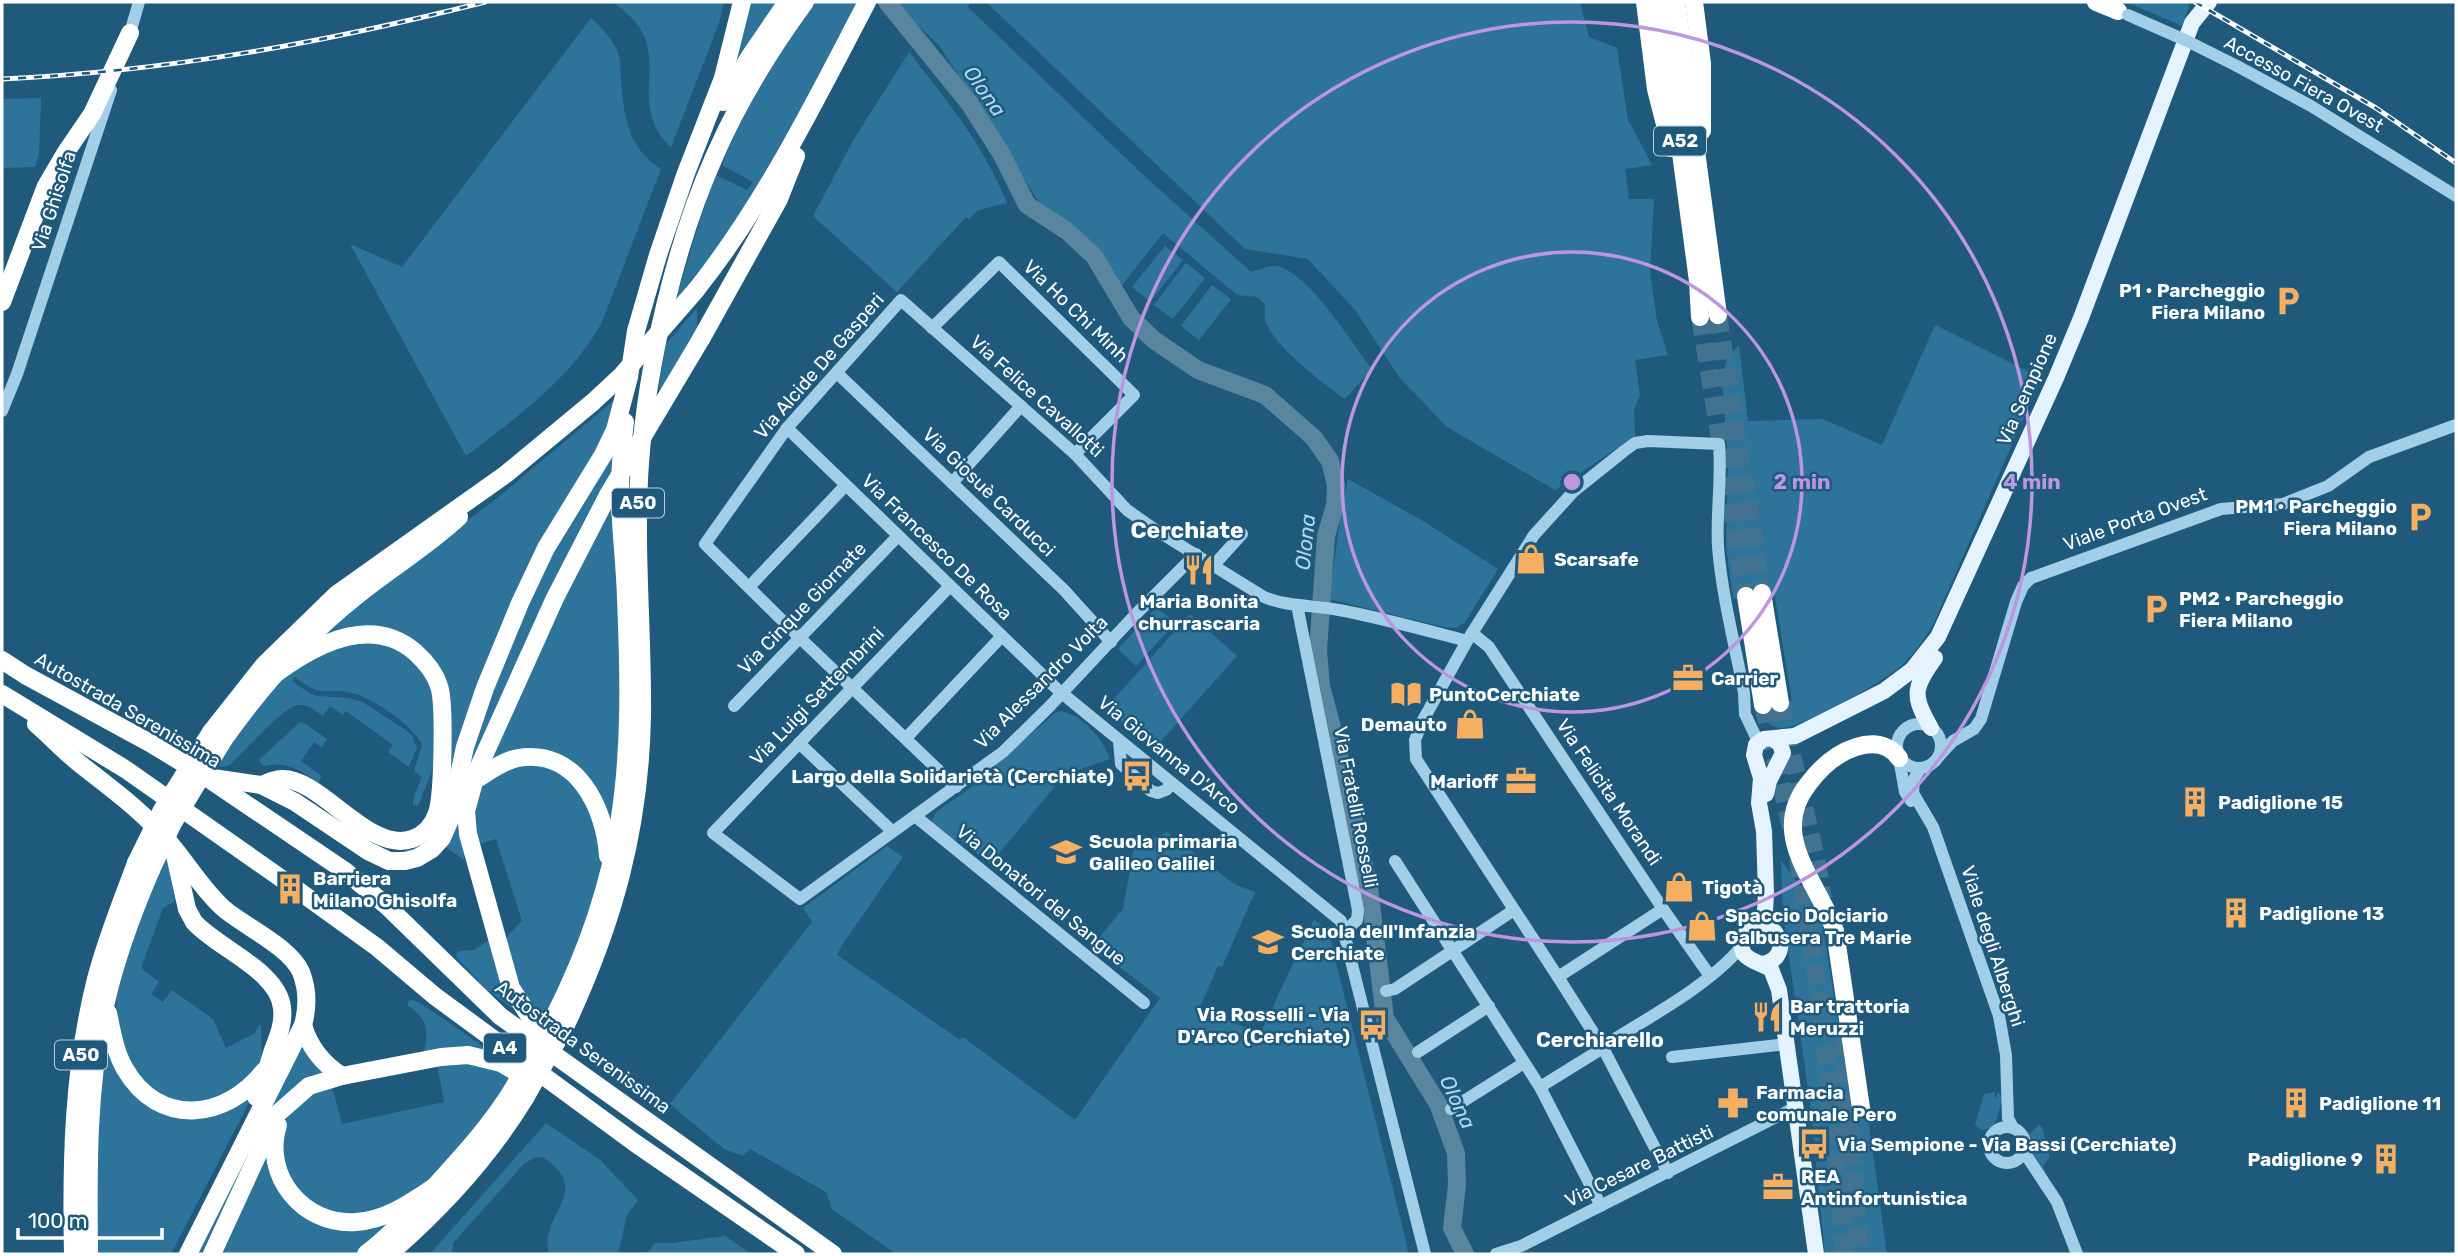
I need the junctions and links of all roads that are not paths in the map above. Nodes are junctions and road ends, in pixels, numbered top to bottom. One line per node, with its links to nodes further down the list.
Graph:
1 (139, 2): 17 (street, Via Ghisolfa)
2 (742, 2): 20 (highway)
3 (787, 2): 20 (highway)
4 (805, 2): 96 (highway, A50)
5 (867, 2): 19 (highway, A50)
6 (1638, 2): 18 (highway)
7 (1644, 2): 18 (highway)
8 (1661, 2): 23 (highway, A52)
9 (1676, 2): 22 (highway, A52)
10 (1694, 2): 22 (highway)
11 (2086, 2): 15 (street, Accesso Fiera Ovest)
12 (2096, 2): 15 (highway)
13 (2193, 2): 16 (main road, Via Sempione)
14 (2209, 2): 16 (main road, Via Sempione)
15 (2118, 9): 21 (street, Accesso Fiera Ovest, bridge)
16 (2192, 23): 42 (main road, Via Sempione)
17 (130, 33): 25 (highway); 30 (street, Via Ghisolfa)
18 (1653, 74): 23 (highway)
19 (818, 94): 34 (highway, A50, bridge); 70 (highway, bridge)
20 (686, 173): 28 (highway)
21 (2456, 196)
22 (1707, 234): 23 (highway, A52)
23 (1698, 281)
24 (901, 300): 26 (street, Via Felice Cavallotti); 27 (street, Via Alcide De Gasperi)
25 (2, 302)
26 (932, 328): 29 (street, Via Felice Cavallotti); 33 (street, Via Ho Chi Minh)
27 (837, 373): 32 (street, Via Alcide De Gasperi); 35 (street, Via Giosuè Carducci)
28 (629, 377): 72 (highway); 80 (highway)
29 (1021, 406): 33 (street, Via Felice Cavallotti); 35 (street)
30 (2, 411)
31 (2456, 425): 57 (street, Viale Porta Ovest)
32 (787, 428): 36 (street, Via Francesco De Rosa); 43 (street, Via Alcide De Gasperi)
33 (1074, 454): 39 (street, Via Felice Cavallotti)
34 (506, 474): 51 (highway); 60 (highway, A50)
35 (952, 483): 49 (street, Via Giosuè Carducci)
36 (845, 486): 38 (street, Via Francesco De Rosa); 43 (street)
37 (1242, 534): 40 (street)
38 (898, 536): 41 (street, Via Francesco De Rosa); 48 (street, Via Cinque Giornate)
39 (1196, 554): 40 (street, Via Felice Cavallotti); 49 (street, Via Alessandro Volta)
40 (1213, 566): 45 (street, Via Felice Cavallotti)
41 (950, 586): 46 (street, Via Francesco De Rosa); 52 (street, Via Luigi Settembrini)
42 (1963, 586): 58 (main road, Via Sempione); 59 (main road)
43 (749, 587): 48 (street, Via Alcide De Gasperi)
44 (1754, 595): 55 (highway)
45 (1297, 605): 47 (street, Via Felice Cavallotti); 85 (street, Via Fratelli Rosselli)
46 (1002, 636): 53 (street, Via Francesco De Rosa); 61 (street)
47 (1470, 637): 64 (street); 82 (street, Via Felicita Morandi); 83 (street)
48 (800, 638): 52 (street, Via Alcide De Gasperi); 56 (street, Via Cinque Giornate)
49 (1111, 642): 53 (street, Via Alessandro Volta)
50 (2, 660): 69 (highway, Autostrada Serenissima / A4)
51 (275, 674): 60 (highway); 72 (highway)
52 (852, 687): 61 (street, Via Alcide De Gasperi); 63 (street, Via Luigi Settembrini)
53 (1062, 693): 62 (street, Via Giovanna D'Arco); 73 (street, Via Alessandro Volta)
54 (6, 697): 77 (highway); 115 (highway, A4)
55 (1772, 704)
56 (734, 706)
57 (1984, 706): 59 (street, Viale Porta Ovest); 65 (street, Viale Porta Ovest)
58 (1829, 720): 64 (main road, Via Sempione); 67 (main road, Via Sempione)
59 (1931, 728): 65 (street); 66 (street)
60 (217, 735): 79 (highway, A50, bridge)
61 (906, 738): 73 (street, Via Alcide De Gasperi)
62 (1119, 741): 71 (street, Via Giovanna D'Arco); 71 (street)
63 (799, 743): 76 (street); 81 (street, Via Luigi Settembrini)
64 (1764, 746): 67 (main road); 67 (main road); 84 (main road)
65 (1939, 756): 68 (street)
66 (1899, 758): 68 (street); 74 (street, Viale degli Alberghi); 111 (highway)
67 (1782, 760): 86 (main road, Via Sempione)
68 (1920, 769): 74 (street, Viale degli Alberghi)
69 (206, 777): 72 (highway); 108 (highway, Autostrada Serenissima / A4)
70 (475, 780): 80 (highway); 108 (highway)
71 (1172, 784): 85 (street, Via Giovanna D'Arco)
72 (261, 785)
73 (956, 787): 75 (street, Via Alessandro Volta)
74 (1925, 812): 107 (street, Viale degli Alberghi)
75 (915, 816): 76 (street, Via Alessandro Volta); 94 (street, Via Donatori del Sangue)
76 (892, 831): 81 (street, Via Alessandro Volta)
77 (172, 845): 97 (highway); 103 (highway)
78 (1395, 861): 87 (street)
79 (144, 867): 93 (highway); 120 (highway, A50)
80 (608, 869): 96 (highway)
81 (800, 899)
82 (1663, 909): 90 (street, Via Felicita Morandi); 91 (street)
83 (1514, 910): 87 (street); 91 (street)
84 (1757, 926): 86 (main road); 88 (main road)
85 (1345, 931): 129 (street)
86 (1775, 932): 89 (main road)
87 (1452, 951): 92 (street); 95 (street)
88 (1751, 956): 89 (main road); 90 (street); 98 (main road)
89 (1777, 956): 98 (main road)
90 (1710, 976): 99 (street)
91 (1558, 977): 99 (street)
92 (1386, 991)
93 (106, 1001): 103 (highway); 121 (highway)
94 (1144, 1003)
95 (1489, 1006): 100 (street); 102 (street)
96 (559, 1023): 106 (highway, A50, bridge)
97 (303, 1025): 104 (highway); 123 (highway)
98 (1786, 1044): 101 (street); 110 (main road)
99 (1603, 1048): 105 (street); 117 (street)
100 (1418, 1052)
101 (1672, 1057)
102 (1524, 1063): 105 (street); 112 (street)
103 (268, 1065): 122 (highway)
104 (342, 1076): 109 (highway); 115 (highway)
105 (1540, 1087): 119 (street)
106 (519, 1093): 118 (highway); 126 (highway, A50)
107 (2008, 1096): 113 (street, Viale degli Alberghi); 114 (street, Viale degli Alberghi)
108 (614, 1097): 128 (highway, Autostrada Serenissima / A4)
109 (285, 1105): 118 (highway); 124 (highway)
110 (1796, 1107): 117 (street, Via Cesare Battisti); 131 (main road)
111 (1861, 1108)
112 (1451, 1109)
113 (2013, 1128): 114 (street); 116 (street)
114 (1995, 1132): 116 (street)
115 (635, 1143): 127 (highway, A4)
116 (2021, 1156): 132 (street)
117 (1668, 1173): 119 (street, Via Cesare Battisti)
118 (434, 1187): 125 (highway)
119 (1601, 1206): 130 (street, Via Cesare Battisti)
120 (74, 1254)
121 (89, 1254)
122 (177, 1254)
123 (188, 1254)
124 (212, 1254)
125 (366, 1254)
126 (388, 1254)
127 (796, 1254)
128 (833, 1254)
129 (1425, 1254)
130 (1496, 1254)
131 (1816, 1254)
132 (2077, 1254)

